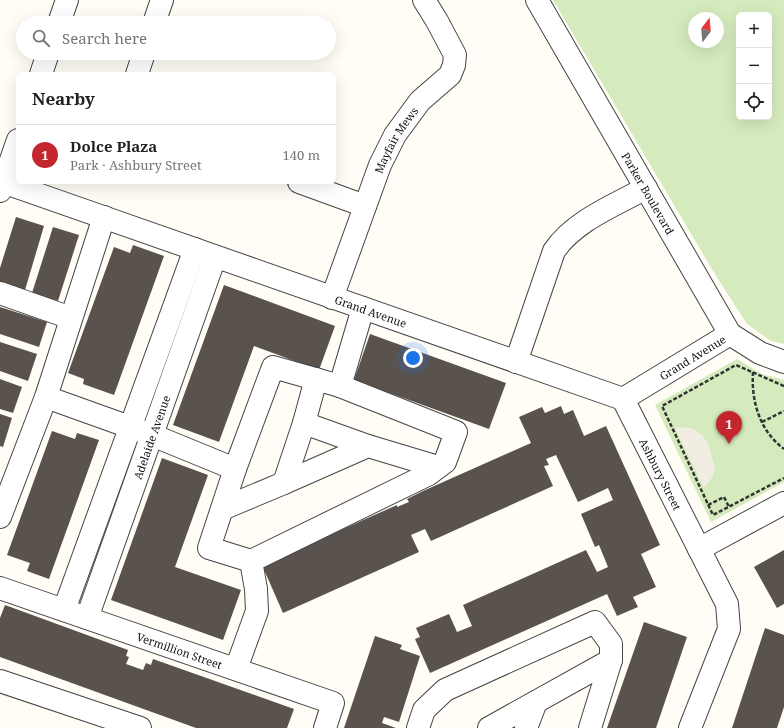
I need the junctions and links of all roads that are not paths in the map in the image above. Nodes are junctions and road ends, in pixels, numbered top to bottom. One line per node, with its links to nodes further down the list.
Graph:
1 (67, 0): 5 (street)
2 (162, 0): 6 (street)
3 (424, 0): 15 (street, Mayfair Mews)
4 (537, 0): 14 (street, Parker Boulevard)
5 (61, 16)
6 (156, 16)
7 (46, 60): 9 (street)
8 (142, 60): 10 (street)
9 (42, 72)
10 (138, 72)
11 (16, 145): 13 (street)
12 (304, 184): 15 (street)
13 (1, 185): 16 (street, Grand Avenue)
14 (646, 188): 23 (street, Parker Boulevard); 24 (street)
15 (365, 206): 20 (street, Mayfair Mews)
16 (104, 217): 17 (street, Grand Avenue); 22 (street)
17 (195, 249): 18 (street, Grand Avenue); 31 (street, Adelaide Avenue)
18 (215, 257): 20 (street, Grand Avenue); 32 (street, Adelaide Avenue)
19 (0, 293): 22 (street)
20 (332, 298): 21 (street, Grand Avenue)
21 (363, 308): 24 (street, Grand Avenue); 27 (street)
22 (71, 318): 28 (street)
23 (730, 334): 25 (street, Parker Boulevard); 29 (street, Grand Avenue)
24 (516, 362): 29 (street, Grand Avenue)
25 (784, 362)
26 (316, 379): 27 (street); 30 (street); 35 (street)
27 (340, 386): 34 (street)
28 (46, 396): 31 (street); 39 (street)
29 (623, 399): 40 (street, Ashbury Street)
30 (304, 423): 33 (street); 36 (street)
31 (130, 428): 32 (street); 43 (street, Adelaide Avenue)
32 (152, 435): 35 (street); 44 (street, Adelaide Avenue)
33 (368, 446): 34 (street); 36 (street)
34 (438, 467): 41 (street)
35 (234, 469): 38 (street)
36 (284, 483): 38 (street)
37 (784, 503): 40 (street)
38 (222, 509): 41 (street)
39 (0, 517)
40 (699, 549): 55 (street, Ashbury Street)
41 (251, 561): 46 (street)
42 (0, 588): 43 (street, Vermillion Street)
43 (64, 610): 44 (street, Vermillion Street)
44 (87, 618): 46 (street, Vermillion Street)
45 (611, 660): 48 (street); 51 (street); 54 (street)
46 (236, 669): 50 (street, Vermillion Street)
47 (0, 681): 49 (street)
48 (536, 702): 52 (street); 53 (street)
49 (140, 728)
50 (325, 728)
51 (418, 728)
52 (489, 728)
53 (526, 728)
54 (590, 728)
55 (690, 728)

